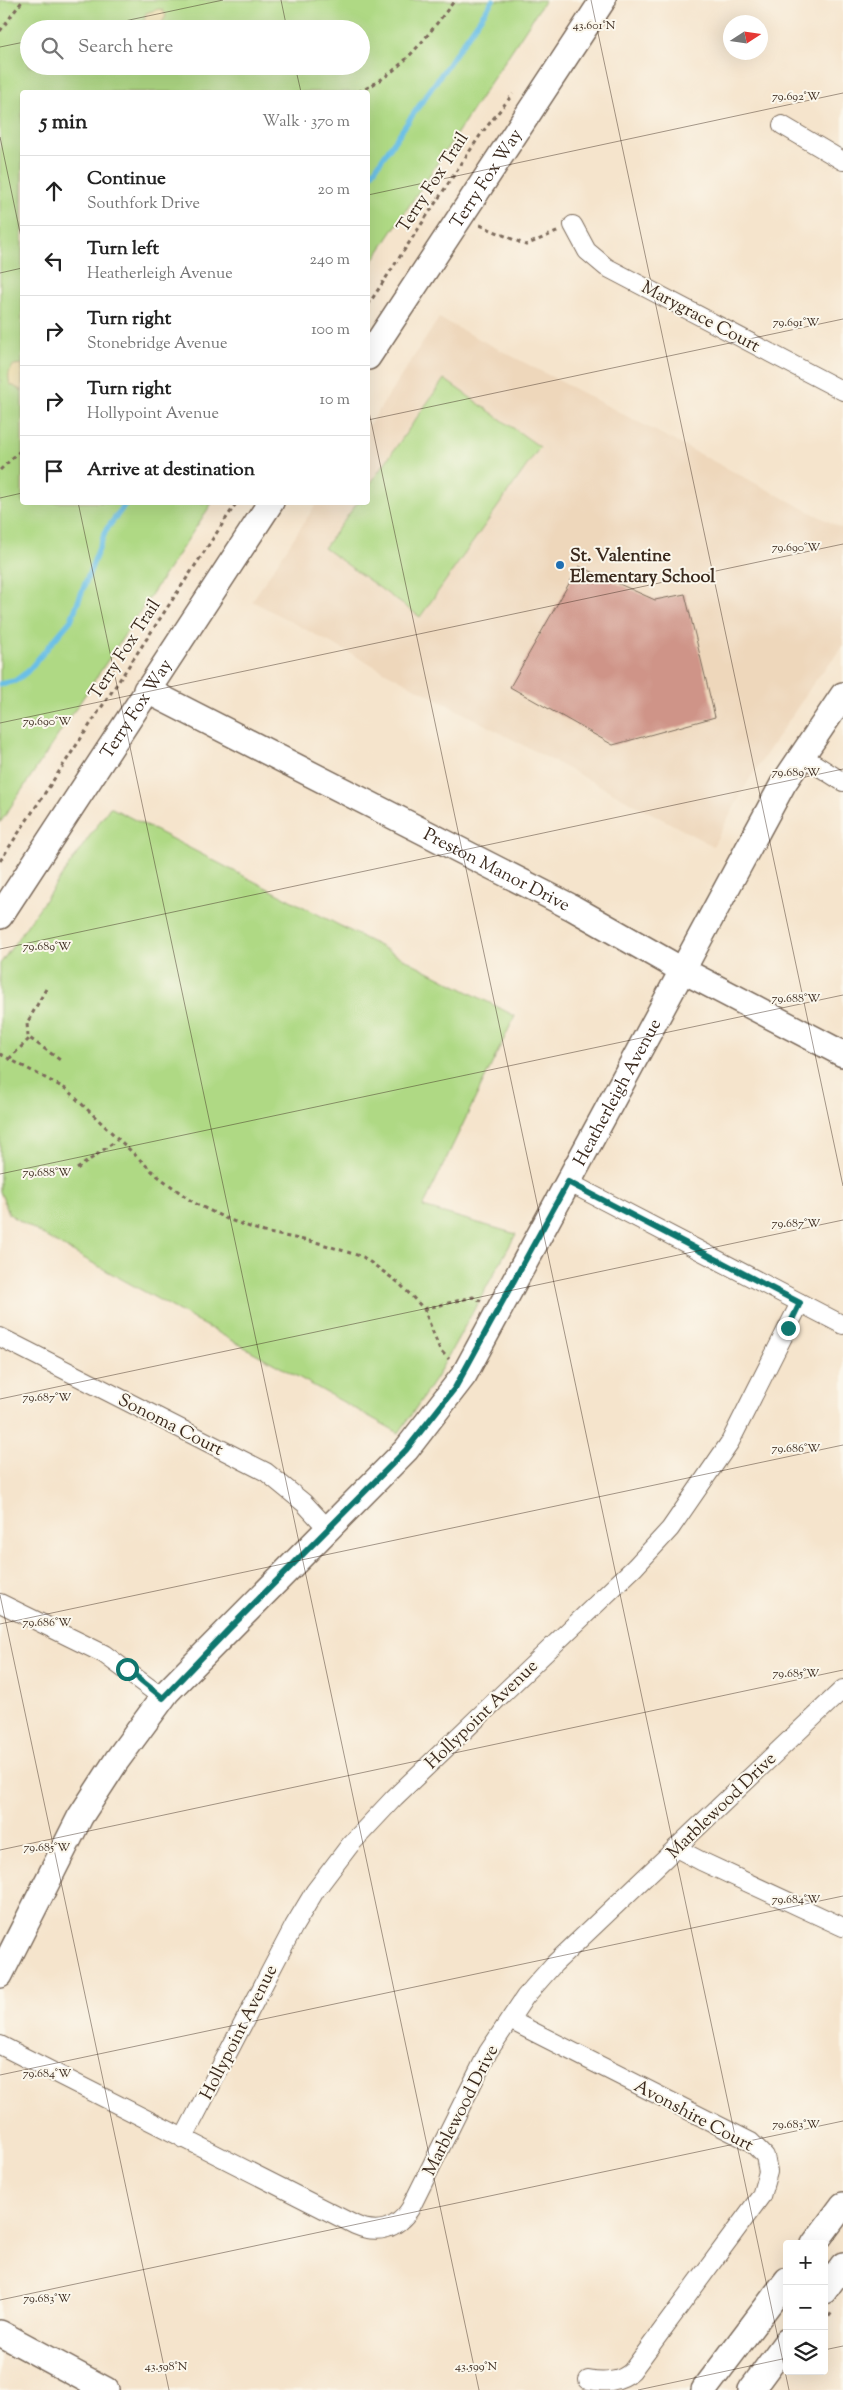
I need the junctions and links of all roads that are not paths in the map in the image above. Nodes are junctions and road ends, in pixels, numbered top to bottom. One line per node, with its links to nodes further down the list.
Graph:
1 (603, 0): 5 (street, Terry Fox Way)
2 (782, 125): 3 (street)
3 (843, 161)
4 (573, 225): 6 (street, Marygrace Court)
5 (370, 355)
6 (843, 391)
7 (269, 505): 8 (street, Terry Fox Way)
8 (146, 690): 12 (street, Terry Fox Way); 13 (street, Preston Manor Drive)
9 (843, 695): 10 (street, Heatherleigh Avenue)
10 (802, 756): 11 (street); 13 (street, Heatherleigh Avenue)
11 (843, 782)
12 (0, 916)
13 (682, 970): 14 (street, Preston Manor Drive); 15 (street, Heatherleigh Avenue)
14 (843, 1054)
15 (568, 1182): 16 (street); 19 (street, Heatherleigh Avenue)
16 (800, 1303): 17 (street); 28 (street, Hollypoint Avenue)
17 (843, 1325)
18 (0, 1337): 19 (street, Sonoma Court)
19 (329, 1530): 22 (street, Heatherleigh Avenue)
20 (0, 1602): 22 (street)
21 (843, 1689): 23 (street, Marblewood Drive)
22 (163, 1698): 25 (street, Heatherleigh Avenue)
23 (676, 1848): 24 (street); 26 (street, Marblewood Drive)
24 (843, 1927)
25 (0, 1975)
26 (510, 2020): 28 (street, Marblewood Drive); 36 (street, Avonshire Court)
27 (0, 2045): 28 (street, Marblewood Drive)
28 (183, 2139)
29 (843, 2204): 30 (street)
30 (817, 2240)
31 (843, 2265): 33 (street)
32 (783, 2285): 38 (street)
33 (828, 2286)
34 (0, 2333): 37 (street)
35 (783, 2347): 39 (street)
36 (588, 2380)
37 (106, 2390)
38 (704, 2390)
39 (751, 2390)

